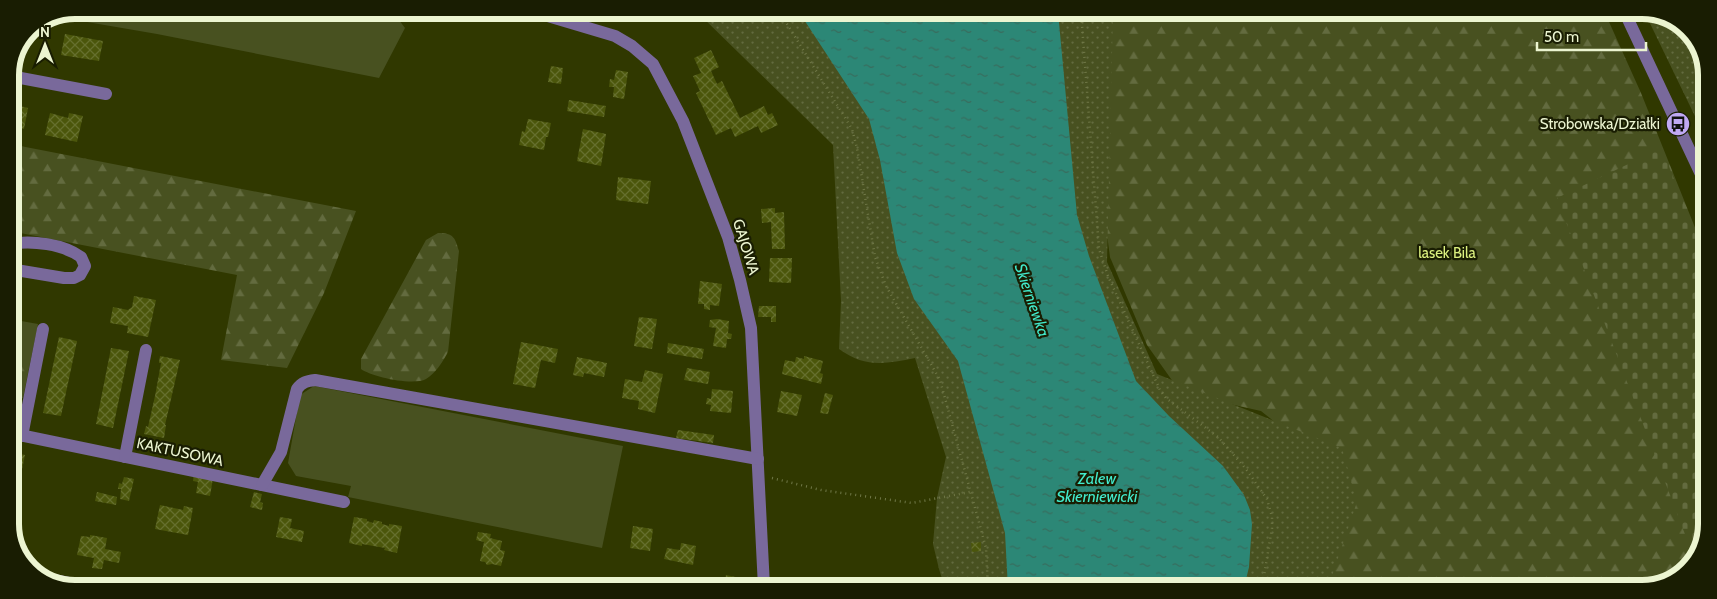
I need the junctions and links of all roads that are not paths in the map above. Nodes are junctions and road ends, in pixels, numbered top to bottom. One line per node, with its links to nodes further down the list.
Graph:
1 (558, 19): 13 (street, GAJOWA)
2 (1628, 19): 5 (street)
3 (19, 78): 4 (street)
4 (106, 94)
5 (1698, 168)
6 (19, 244): 7 (street)
7 (19, 270)
8 (43, 329): 10 (street)
9 (146, 350): 12 (street)
10 (19, 423)
11 (19, 436): 12 (street, KAKTUSOWA)
12 (126, 457): 14 (street, KAKTUSOWA)
13 (758, 459): 14 (street); 16 (street, GAJOWA)
14 (262, 485): 15 (street, KAKTUSOWA)
15 (344, 502)
16 (764, 580)

